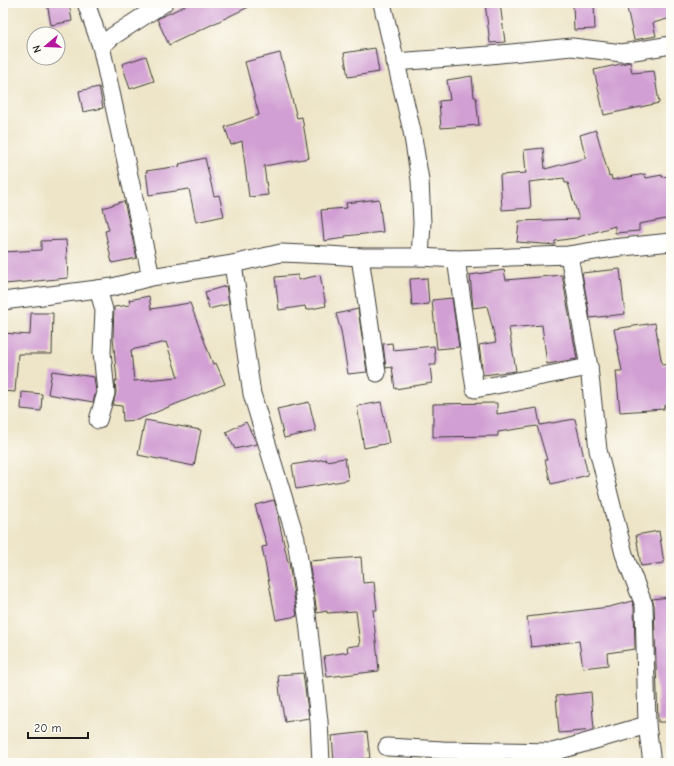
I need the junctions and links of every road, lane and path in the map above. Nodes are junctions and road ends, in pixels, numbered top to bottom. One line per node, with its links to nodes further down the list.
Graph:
1 (86, 3): 5 (street)
2 (164, 3): 5 (street)
3 (382, 3): 6 (street)
4 (671, 45): 6 (street)
5 (101, 46): 13 (street)
6 (395, 62): 10 (street)
7 (671, 242): 8 (street)
8 (569, 255): 11 (street); 16 (street)
9 (360, 257): 10 (street); 12 (street); 17 (street)
10 (420, 257): 11 (street)
11 (456, 259): 16 (street)
12 (233, 264): 13 (street); 21 (street)
13 (151, 277): 14 (street)
14 (98, 288): 15 (street); 18 (street)
15 (3, 301)
16 (589, 367): 19 (street)
17 (376, 373)
18 (98, 420)
19 (647, 725): 20 (street); 22 (street)
20 (387, 747)
21 (321, 763)
22 (652, 763)

